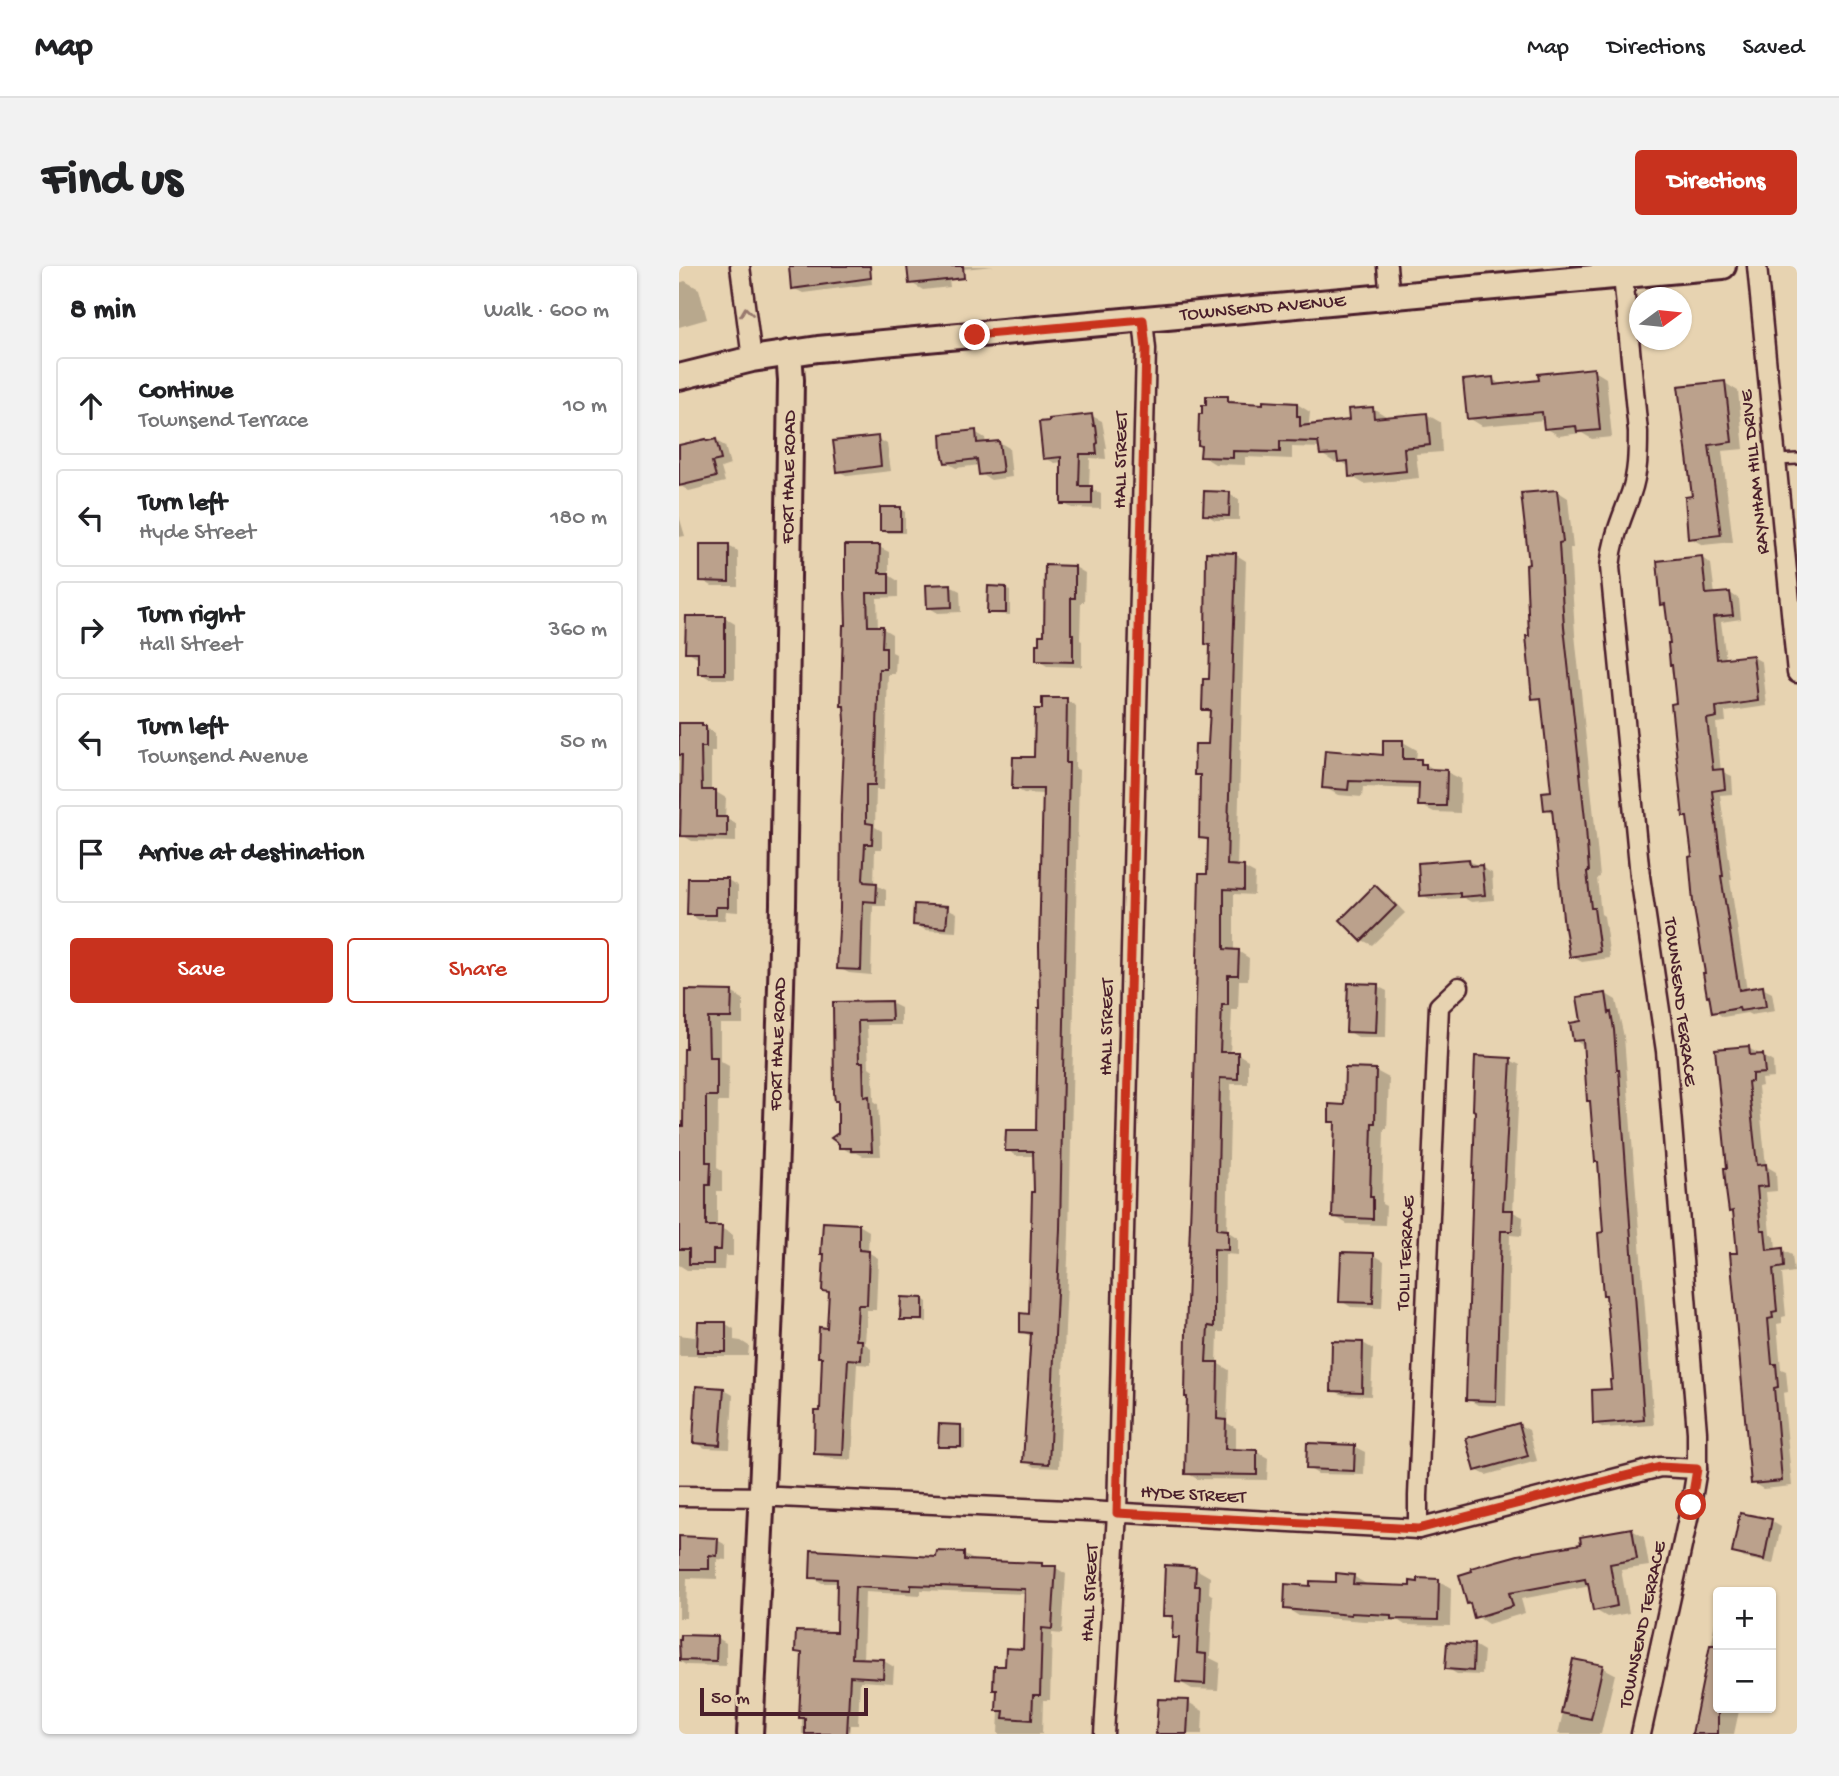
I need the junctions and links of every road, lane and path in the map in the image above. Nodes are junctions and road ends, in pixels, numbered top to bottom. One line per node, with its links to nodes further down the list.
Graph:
1 (740, 266): 9 (street, one-way to 1)
2 (1387, 266): 6 (street)
3 (1723, 266): 5 (street, TOWNSEND AVENUE)
4 (1757, 266): 12 (street, RAYNHAM HILL DRIVE)
5 (1623, 275): 6 (street, TOWNSEND AVENUE); 15 (street, TOWNSEND TERRACE)
6 (1390, 298): 7 (street, TOWNSEND AVENUE)
7 (1143, 320): 8 (street, TOWNSEND AVENUE); 18 (street, HALL STREET)
8 (789, 353): 9 (street, TOWNSEND AVENUE); 17 (street, FORT HALE ROAD)
9 (752, 359): 10 (street, TOWNSEND AVENUE)
10 (679, 377)
11 (1797, 459): 12 (lane)
12 (1777, 460): 13 (street, RAYNHAM HILL DRIVE)
13 (1797, 673)
14 (1459, 986): 19 (street, TOLLI TERRACE)
15 (1697, 1469): 19 (street, HYDE STREET); 22 (street, TOWNSEND TERRACE)
16 (679, 1496): 17 (street, HYDE STREET)
17 (762, 1497): 18 (street, HYDE STREET); 20 (street, FORT HALE ROAD)
18 (1117, 1513): 19 (street, HYDE STREET); 21 (street, HALL STREET)
19 (1418, 1529)
20 (750, 1734)
21 (1104, 1734)
22 (1641, 1734)

